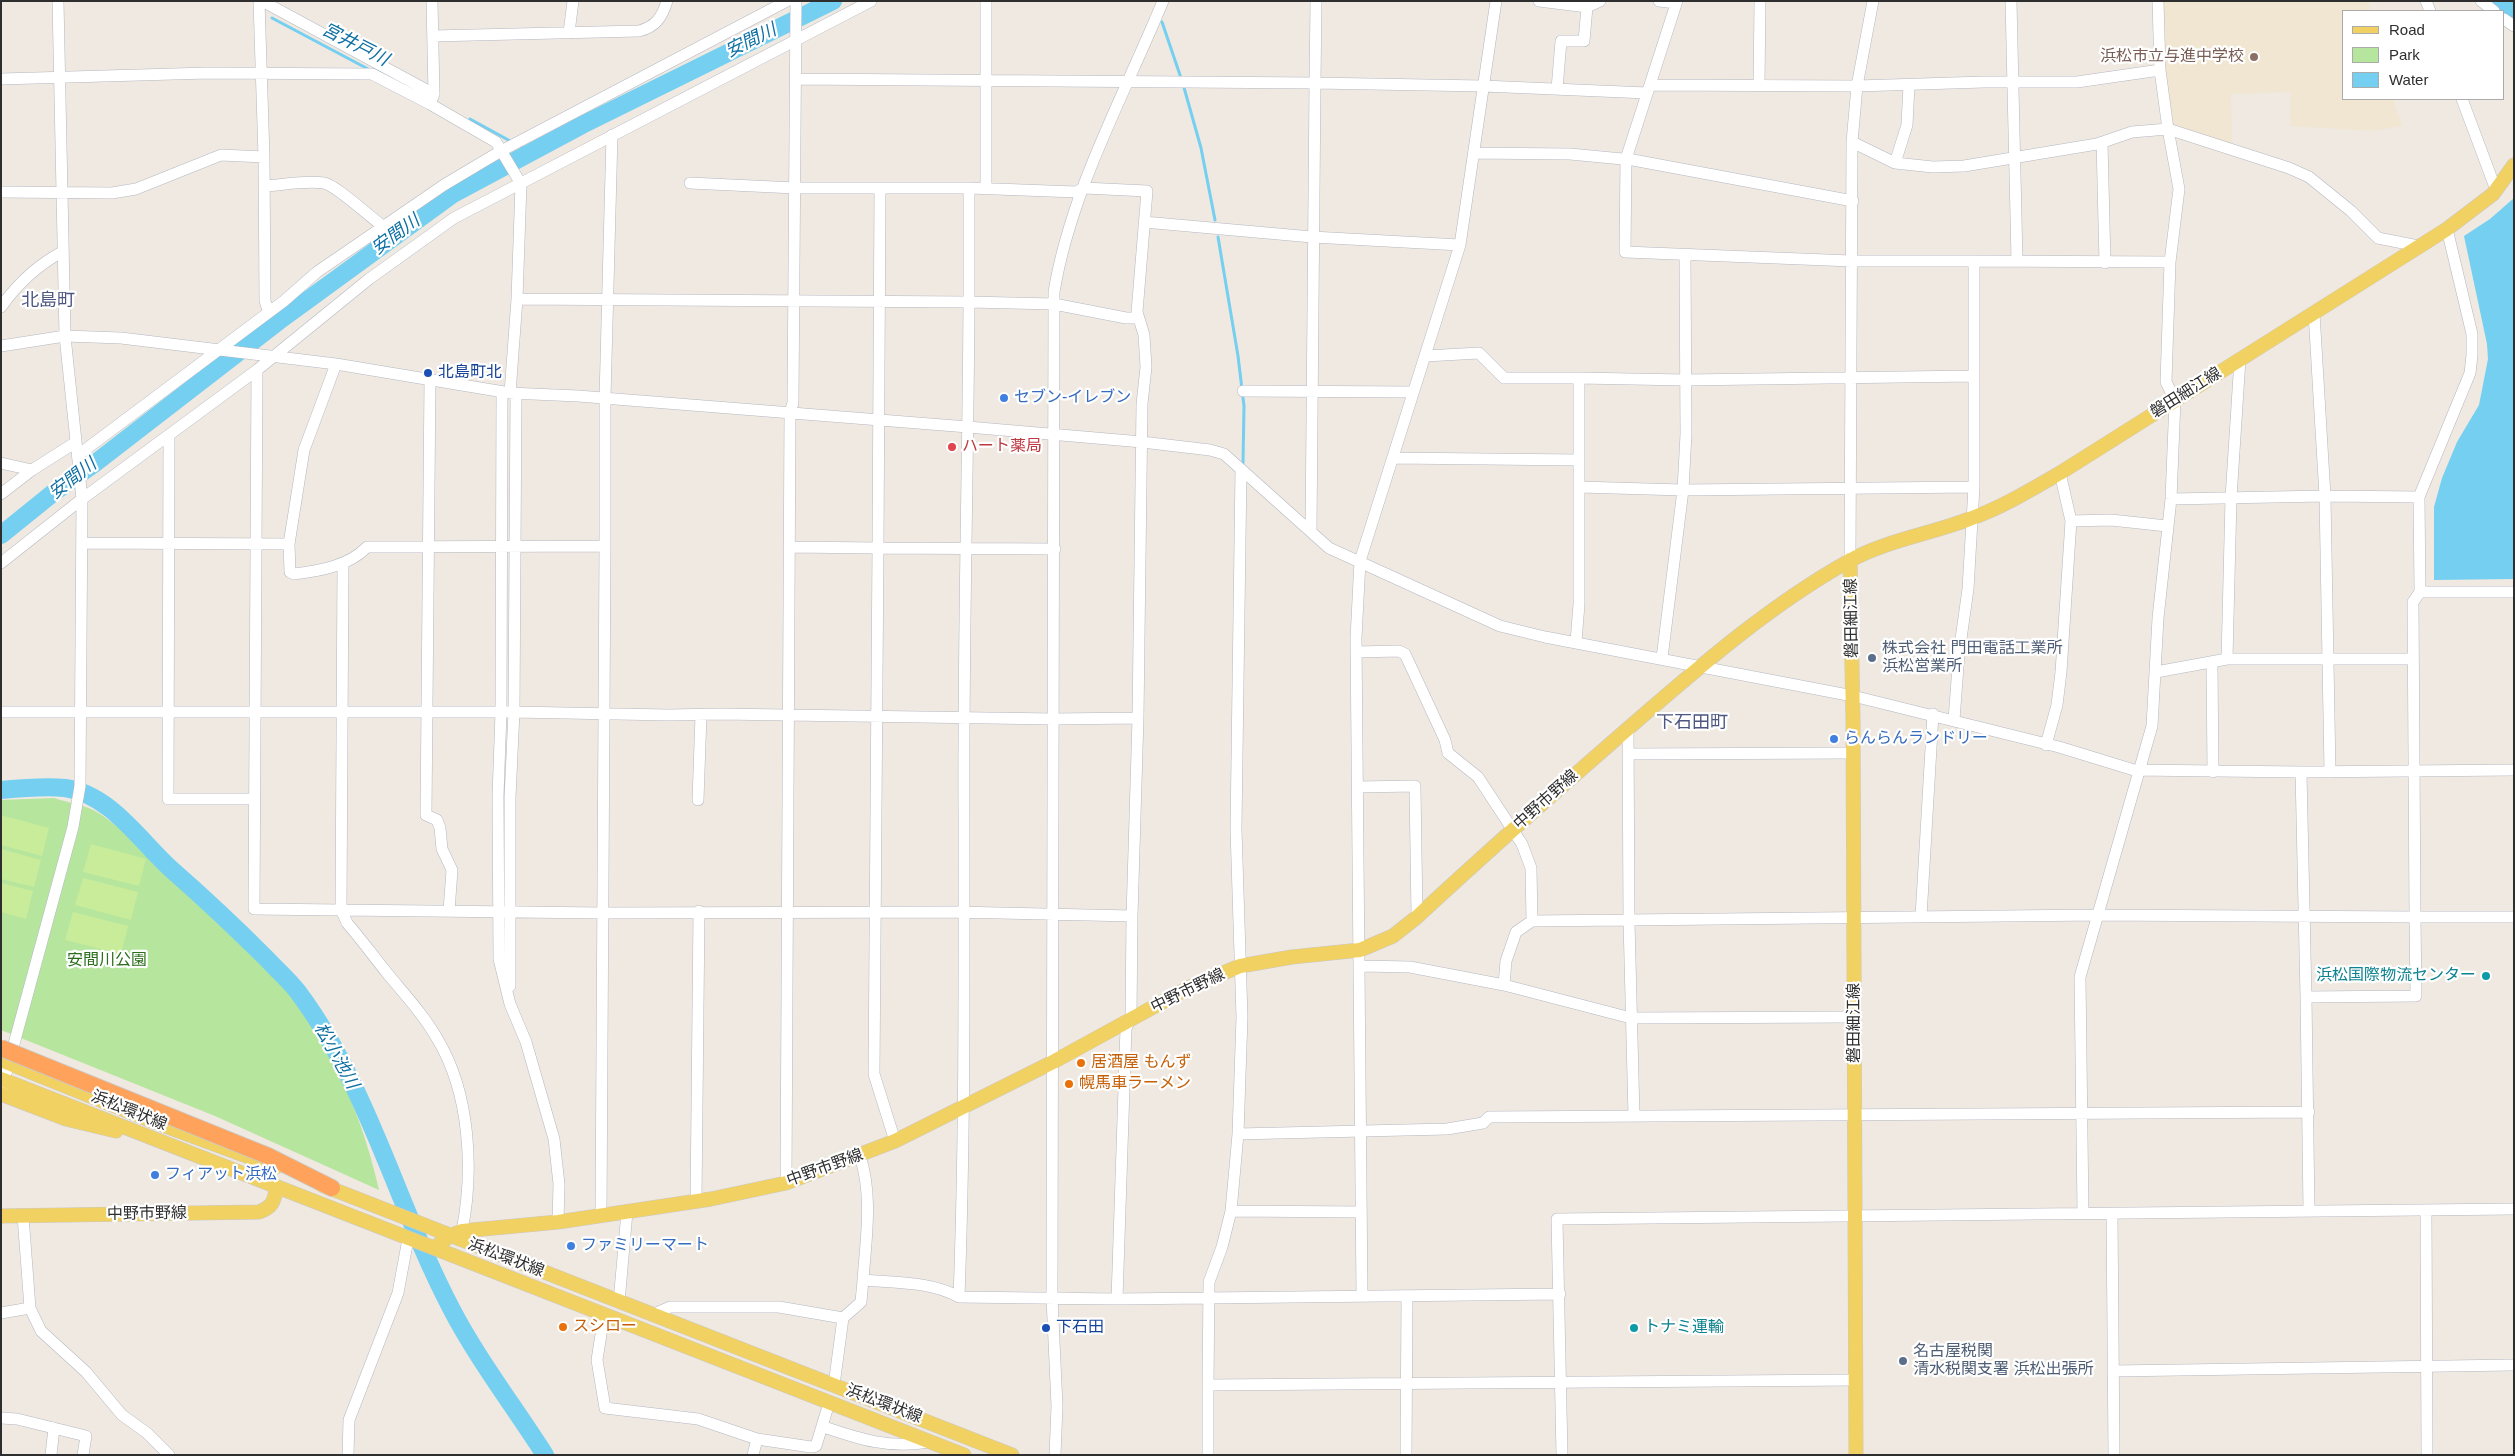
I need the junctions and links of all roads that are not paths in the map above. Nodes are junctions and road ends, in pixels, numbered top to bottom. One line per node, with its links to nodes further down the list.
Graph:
1 (58, 1): 29 (street)
2 (432, 1): 25 (street)
3 (573, 1): 24 (street)
4 (667, 1): 24 (street)
5 (787, 1): 48 (street)
6 (796, 1): 26 (street)
7 (871, 1): 26 (street)
8 (986, 1): 32 (street)
9 (1163, 1): 33 (street)
10 (1316, 1): 34 (street)
11 (1496, 1): 38 (street)
12 (1539, 1): 22 (street)
13 (1600, 1): 22 (street)
14 (1659, 1): 20 (street)
15 (1760, 1): 36 (street)
16 (1873, 1): 39 (street)
17 (2010, 1): 35 (street)
18 (2158, 1): 27 (street)
19 (2481, 1): 23 (street)
20 (1677, 2): 41 (street)
21 (260, 5): 28 (street); 42 (street)
22 (1587, 7): 40 (street)
23 (2493, 10)
24 (569, 33): 25 (street)
25 (433, 36): 42 (street)
26 (795, 40): 31 (street); 45 (street)
27 (2160, 70): 35 (street); 44 (street)
28 (261, 74): 29 (street); 42 (street); 50 (street)
29 (60, 77): 30 (street); 65 (street)
30 (1, 78)
31 (796, 79): 32 (street); 58 (street)
32 (986, 79): 33 (street); 61 (street)
33 (1130, 81): 34 (street); 60 (street)
34 (1315, 83): 38 (street); 70 (street)
35 (2012, 83): 37 (street); 52 (street)
36 (1759, 84): 39 (street); 41 (street)
37 (1909, 84): 39 (street); 53 (street)
38 (1483, 86): 40 (street); 49 (street)
39 (1857, 86): 46 (street)
40 (1557, 89): 41 (street)
41 (1649, 89): 51 (street)
42 (432, 99): 48 (street)
43 (2462, 100): 63 (street)
44 (2168, 129): 47 (street); 72 (street); 78 (street)
45 (612, 135): 55 (street); 81 (street)
46 (1852, 142): 53 (street); 66 (street)
47 (2102, 142): 52 (street); 79 (street)
48 (502, 152): 55 (street); 68 (street)
49 (1474, 153): 51 (street); 71 (street)
50 (264, 157): 57 (street); 65 (street)
51 (1626, 159): 66 (street); 74 (street)
52 (2014, 159): 53 (street); 77 (street)
53 (1895, 163)
54 (2514, 165): 63 (main road, 磐田細江線)
55 (520, 182): 80 (street); 93 (street)
56 (690, 183): 58 (street)
57 (264, 186): 68 (street); 87 (street)
58 (795, 188): 62 (street); 82 (street)
59 (969, 188): 61 (street); 62 (street); 84 (street)
60 (1084, 188): 61 (street); 67 (street); 85 (street)
61 (986, 189)
62 (880, 190): 83 (street)
63 (2496, 190): 69 (main road, 磐田細江線)
64 (1, 192): 65 (street)
65 (62, 194): 73 (street)
66 (1853, 201): 75 (street)
67 (1144, 222): 70 (street); 89 (street)
68 (384, 227): 87 (street)
69 (2447, 229): 72 (main road, 磐田細江線); 129 (street)
70 (1312, 237): 71 (street); 103 (street)
71 (1460, 246): 94 (street)
72 (2418, 246): 88 (main road, 磐田細江線)
73 (62, 252): 86 (street); 90 (street)
74 (1685, 255): 75 (street); 102 (street)
75 (1852, 261): 76 (street); 98 (street)
76 (1974, 261): 77 (street); 99 (street)
77 (2017, 261): 79 (street)
78 (2170, 262): 79 (street); 108 (street)
79 (2104, 263)
80 (517, 299): 81 (street); 106 (street)
81 (607, 300): 82 (street); 107 (street)
82 (793, 301): 83 (street); 109 (street)
83 (879, 302): 84 (street); 110 (street)
84 (969, 302): 85 (street); 111 (street)
85 (1054, 304): 89 (street); 112 (street)
86 (1, 307)
87 (268, 310): 92 (street)
88 (2314, 313): 95 (main road, 磐田細江線); 128 (street)
89 (1138, 318): 115 (street)
90 (65, 336): 91 (street); 92 (street); 114 (street)
91 (1, 346)
92 (217, 351): 93 (street); 116 (street)
93 (271, 356): 96 (street); 97 (street)
94 (1426, 356): 100 (street); 105 (street)
95 (2240, 359): 108 (main road, 磐田細江線); 130 (street)
96 (336, 364): 101 (street); 140 (street)
97 (258, 370): 113 (street); 139 (street)
98 (1852, 376): 99 (street); 102 (street); 125 (street)
99 (1973, 376): 124 (street)
100 (1579, 378): 102 (street); 118 (street)
101 (430, 379): 106 (street); 141 (street)
102 (1685, 380): 126 (street)
103 (1312, 390): 104 (street); 105 (street); 136 (street)
104 (1243, 391)
105 (1413, 392): 117 (street)
106 (509, 393): 107 (street); 142 (street); 143 (street)
107 (605, 398): 109 (street); 144 (street)
108 (2175, 400): 122 (main road, 磐田細江線); 132 (street)
109 (790, 412): 110 (street); 145 (street)
110 (879, 420): 111 (street); 146 (street)
111 (968, 427): 112 (street); 147 (street)
112 (1055, 434): 115 (street); 148 (street)
113 (169, 436): 131 (street); 138 (street)
114 (76, 442): 116 (street); 121 (street)
115 (1142, 442): 120 (street); 179 (street)
116 (78, 456): 131 (street)
117 (1393, 458): 118 (street); 149 (street)
118 (1579, 460): 123 (street)
119 (1, 463): 121 (street)
120 (1241, 469): 136 (street); 217 (street)
121 (32, 470): 127 (street)
122 (2060, 473): 133 (main road, 磐田細江線); 134 (street)
123 (1579, 487): 126 (street); 155 (street)
124 (1974, 487): 125 (street); 133 (street)
125 (1851, 489): 126 (street); 150 (street)
126 (1683, 490): 157 (street)
127 (1, 494)
128 (2325, 496): 129 (street); 130 (street); 159 (street)
129 (2419, 496): 153 (street)
130 (2231, 498): 132 (street); 158 (street)
131 (82, 499): 137 (street); 151 (street)
132 (2171, 499): 135 (street)
133 (1972, 519): 150 (main road, 磐田細江線); 181 (street)
134 (2071, 521): 135 (street); 183 (street)
135 (2167, 526): 163 (street)
136 (1311, 532): 149 (street)
137 (83, 543): 138 (street); 165 (street)
138 (169, 544): 139 (street); 166 (street)
139 (257, 544): 140 (street); 170 (street)
140 (288, 544): 152 (street)
141 (428, 545): 142 (street); 152 (street); 172 (street)
142 (500, 546): 143 (street); 168 (street)
143 (514, 546): 144 (street); 169 (street)
144 (604, 546): 173 (street)
145 (789, 547): 146 (street); 176 (street)
146 (878, 548): 147 (street); 177 (street)
147 (966, 548): 148 (street); 178 (street)
148 (1055, 549): 180 (street)
149 (1360, 560): 155 (street); 156 (street)
150 (1850, 560): 162 (main road, 中野市野線); 164 (main road, 磐田細江線)
151 (1, 563)
152 (343, 564): 171 (street)
153 (2420, 592): 154 (street); 160 (street)
154 (2514, 592)
155 (1576, 642): 157 (street)
156 (1356, 652): 192 (street); 195 (street)
157 (1662, 658): 162 (street)
158 (2227, 659): 159 (street); 161 (street)
159 (2330, 659): 160 (street); 191 (street)
160 (2413, 659): 188 (street)
161 (2212, 664): 163 (street); 189 (street)
162 (1701, 665): 164 (street); 182 (main road, 中野市野線)
163 (2156, 672): 187 (street)
164 (1853, 696): 174 (street); 184 (main road, 磐田細江線)
165 (81, 711): 166 (street); 167 (street); 226 (street)
166 (167, 711): 170 (street); 193 (street)
167 (1, 712)
168 (501, 712): 169 (street); 172 (street); 197 (street)
169 (514, 712): 173 (street); 199 (street)
170 (255, 713): 171 (street); 193 (street)
171 (341, 713): 172 (street); 196 (street)
172 (427, 714): 198 (street)
173 (605, 714): 175 (street); 202 (street)
174 (1933, 714): 181 (street); 209 (street)
175 (701, 715): 176 (street); 194 (street)
176 (788, 716): 177 (street); 203 (street)
177 (876, 716): 178 (street); 201 (street)
178 (966, 717): 180 (street); 204 (street)
179 (1138, 718): 180 (street); 208 (street)
180 (1054, 719): 205 (street)
181 (1954, 720): 183 (street)
182 (1628, 729): 185 (street); 195 (main road, 中野市野線)
183 (2046, 745): 187 (street)
184 (1853, 753): 185 (street); 213 (main road, 磐田細江線)
185 (1628, 754): 215 (street)
186 (2514, 770): 188 (street)
187 (2141, 771): 189 (street); 206 (street)
188 (2414, 771): 191 (street); 210 (street)
189 (2213, 772): 190 (street)
190 (2301, 772): 191 (street); 207 (street)
191 (2330, 772)
192 (1358, 787): 212 (street); 216 (street)
193 (253, 799): 196 (street)
194 (698, 800)
195 (1512, 830): 212 (main road, 中野市野線); 214 (street)
196 (341, 909): 198 (street); 255 (street)
197 (499, 910): 198 (street); 199 (street); 221 (street)
198 (449, 911)
199 (511, 911): 202 (street); 221 (street)
200 (700, 911): 202 (street); 203 (street); 241 (street)
201 (875, 912): 203 (street); 204 (street); 236 (street)
202 (603, 913): 253 (street)
203 (787, 913): 238 (street)
204 (966, 913): 205 (street); 229 (street)
205 (1054, 914): 208 (street); 227 (street)
206 (2098, 915): 207 (street); 209 (street); 231 (street)
207 (2303, 915): 210 (street); 220 (street)
208 (1132, 916): 224 (street)
209 (1921, 917): 213 (street)
210 (2415, 917): 211 (street); 220 (street)
211 (2514, 917)
212 (1417, 918): 216 (main road, 中野市野線)
213 (1854, 918): 215 (street); 222 (main road, 磐田細江線)
214 (1532, 921): 215 (street); 219 (street)
215 (1629, 921): 223 (street)
216 (1360, 950): 217 (main road, 中野市野線); 218 (street)
217 (1240, 966): 224 (main road, 中野市野線); 235 (street)
218 (1360, 966): 219 (street); 234 (street)
219 (1504, 985): 223 (street)
220 (2306, 997): 230 (street)
221 (510, 1004): 254 (street)
222 (1854, 1017): 223 (street); 233 (main road, 磐田細江線)
223 (1631, 1018): 232 (street)
224 (1131, 1020): 227 (main road, 中野市野線); 265 (street)
225 (1, 1048): 240 (highway, bridge)
226 (5, 1061): 228 (street); 240 (main road, 浜松環状線)
227 (1053, 1062): 229 (main road, 中野市野線); 264 (street)
228 (2, 1086): 239 (main road, 浜松環状線)
229 (963, 1108): 236 (main road, 中野市野線); 262 (street)
230 (2309, 1112): 231 (street); 245 (street)
231 (2082, 1113): 233 (street); 249 (street)
232 (1634, 1116): 233 (street); 234 (street)
233 (1856, 1116): 250 (main road, 磐田細江線)
234 (1362, 1131): 235 (street); 247 (street)
235 (1238, 1134): 244 (street)
236 (895, 1141): 237 (main road, 中野市野線)
237 (860, 1156): 238 (main road, 中野市野線); 258 (street)
238 (786, 1184): 241 (main road, 中野市野線)
239 (277, 1187): 252 (main road, 中野市野線); 256 (main road, 浜松環状線)
240 (332, 1188): 255 (main road, 浜松環状線)
241 (696, 1202): 246 (main road, 中野市野線)
242 (2514, 1209): 243 (street)
243 (2426, 1210): 245 (street); 273 (street)
244 (1230, 1211): 247 (street); 263 (street)
245 (2310, 1211): 248 (street)
246 (626, 1212): 253 (main road, 中野市野線); 266 (street)
247 (1361, 1212): 260 (street)
248 (2112, 1213): 249 (street); 274 (street)
249 (2083, 1214): 250 (street)
250 (1856, 1215): 259 (street); 275 (main road, 磐田細江線)
251 (1, 1216): 252 (main road, 中野市野線)
252 (23, 1216): 267 (street)
253 (601, 1216): 254 (main road, 中野市野線)
254 (558, 1222): 255 (main road, 中野市野線)
255 (456, 1234): 257 (main road); 266 (main road, 浜松環状線)
256 (410, 1239): 257 (main road, 浜松環状線); 290 (street)
257 (434, 1248): 269 (main road, 浜松環状線)
258 (863, 1280): 262 (street); 271 (street)
259 (1560, 1294): 261 (street); 276 (street)
260 (1362, 1295): 261 (street); 263 (street)
261 (1406, 1296): 279 (street)
262 (958, 1297): 264 (street)
263 (1208, 1297): 265 (street); 278 (street)
264 (1052, 1298): 265 (street); 294 (street)
265 (1117, 1299)
266 (620, 1302): 270 (main road, 浜松環状線)
267 (30, 1308): 268 (street); 289 (street)
268 (1, 1313)
269 (604, 1315): 280 (main road, 浜松環状線); 284 (street)
270 (652, 1315): 271 (street); 277 (main road, 浜松環状線)
271 (843, 1318): 277 (street)
272 (2514, 1365): 273 (street)
273 (2426, 1366): 274 (street); 300 (street)
274 (2114, 1371): 299 (street)
275 (1856, 1380): 276 (street); 298 (main road, 磐田細江線)
276 (1560, 1383): 279 (street); 297 (street)
277 (834, 1385): 293 (main road, 浜松環状線)
278 (1208, 1385): 279 (street); 295 (street)
279 (1406, 1385): 296 (street)
280 (829, 1403): 282 (street); 285 (main road, 浜松環状線)
281 (1, 1418): 283 (street)
282 (824, 1427): 284 (street); 286 (street)
283 (54, 1428): 287 (street); 288 (street)
284 (757, 1439): 291 (street)
285 (928, 1442): 286 (street); 292 (main road, 浜松環状線)
286 (907, 1450)
287 (51, 1455)
288 (83, 1455)
289 (169, 1455)
290 (348, 1455)
291 (753, 1455)
292 (964, 1455)
293 (1012, 1455)
294 (1054, 1455)
295 (1208, 1455)
296 (1406, 1455)
297 (1562, 1455)
298 (1856, 1455)
299 (2114, 1455)
300 (2427, 1455)

